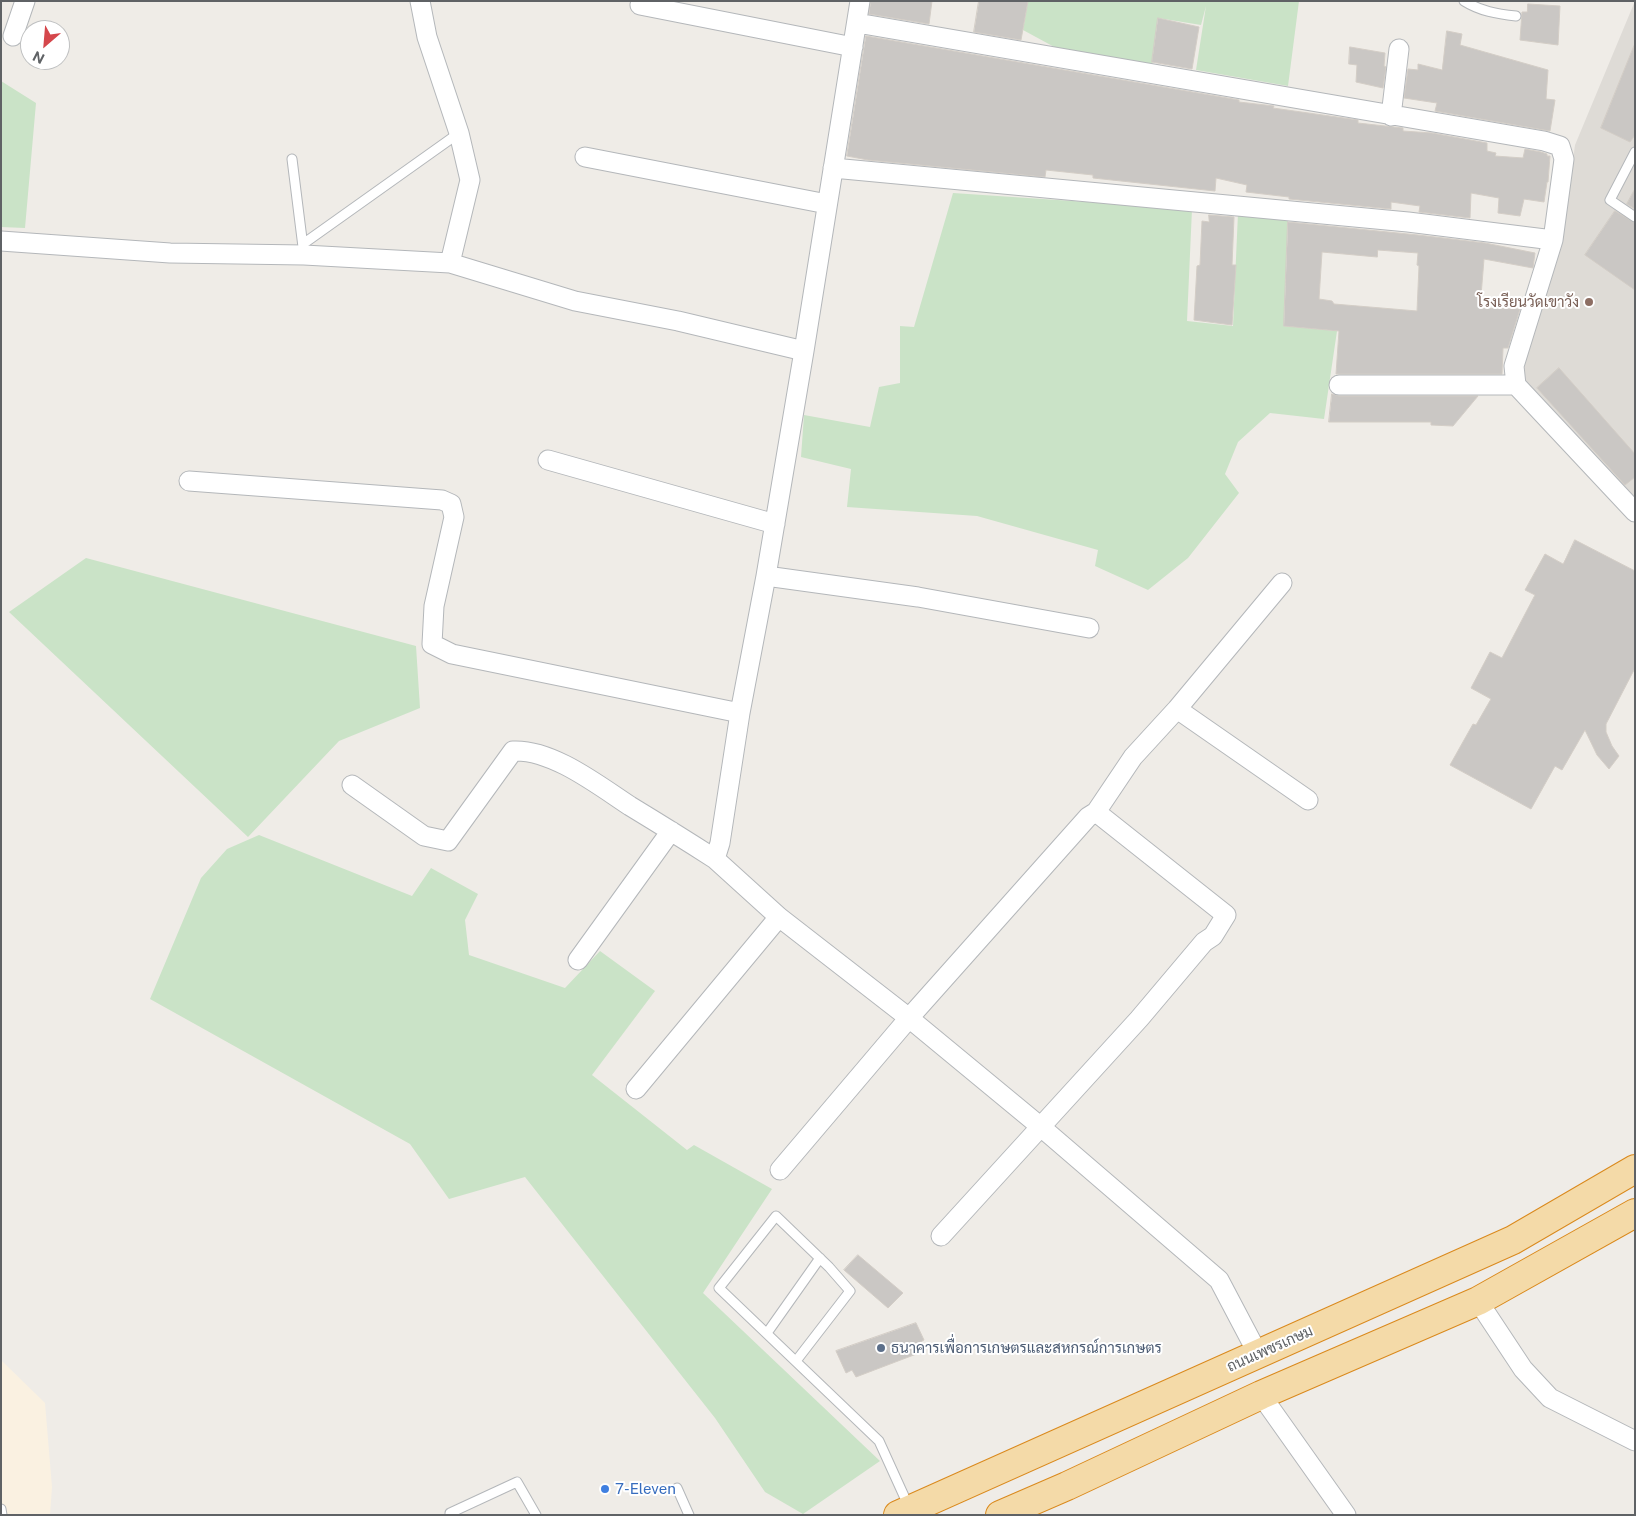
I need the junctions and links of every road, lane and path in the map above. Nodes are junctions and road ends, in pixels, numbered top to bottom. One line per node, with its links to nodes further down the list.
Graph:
1 (25, 1): 8 (street)
2 (420, 1): 12 (street)
3 (860, 1): 7 (street)
4 (1464, 1): 6 (lane)
5 (640, 5): 9 (street)
6 (1516, 16)
7 (857, 24): 9 (street); 11 (street)
8 (12, 36)
9 (853, 47): 16 (street)
10 (1399, 49): 11 (street)
11 (1391, 116): 19 (street)
12 (458, 133): 21 (lane); 22 (street)
13 (1635, 152): 18 (lane)
14 (585, 156): 17 (street)
15 (292, 159): 21 (lane)
16 (833, 168): 17 (street); 19 (street)
17 (827, 204): 23 (street)
18 (1635, 217)
19 (1553, 240): 25 (street)
20 (1, 241): 21 (street)
21 (303, 250): 22 (street)
22 (450, 263): 23 (street)
23 (804, 350): 29 (street)
24 (1339, 385): 25 (street)
25 (1516, 385): 28 (street)
26 (548, 460): 29 (street)
27 (189, 481): 34 (street)
28 (1635, 512)
29 (775, 524): 30 (street)
30 (766, 576): 32 (street); 34 (street)
31 (1282, 583): 33 (street)
32 (1089, 628)
33 (1177, 709): 36 (street); 37 (street)
34 (740, 713): 39 (street)
35 (352, 785): 38 (street)
36 (1308, 800)
37 (1096, 812): 42 (street); 44 (street)
38 (671, 832): 39 (street); 41 (street)
39 (715, 859): 40 (street)
40 (779, 917): 42 (street); 43 (street)
41 (578, 960)
42 (909, 1018): 44 (street); 46 (street)
43 (636, 1089)
44 (1041, 1127): 48 (street); 52 (street)
45 (1635, 1169): 52 (highway, ถนนเพชรเกษม)
46 (780, 1170)
47 (1635, 1213): 50 (highway)
48 (941, 1236)
49 (820, 1258): 51 (lane); 51 (lane); 53 (lane)
50 (1478, 1301): 54 (highway); 55 (street)
51 (767, 1333): 53 (lane)
52 (1258, 1354): 58 (highway, ถนนเพชรเกษม)
53 (796, 1361): 58 (lane)
54 (1261, 1395): 63 (highway); 64 (street)
55 (1635, 1441)
56 (677, 1488): 62 (lane)
57 (1, 1509): 59 (lane)
58 (904, 1512)
59 (2, 1515)
60 (450, 1515): 61 (lane)
61 (536, 1515)
62 (689, 1515)
63 (1000, 1515)
64 (1346, 1515)

